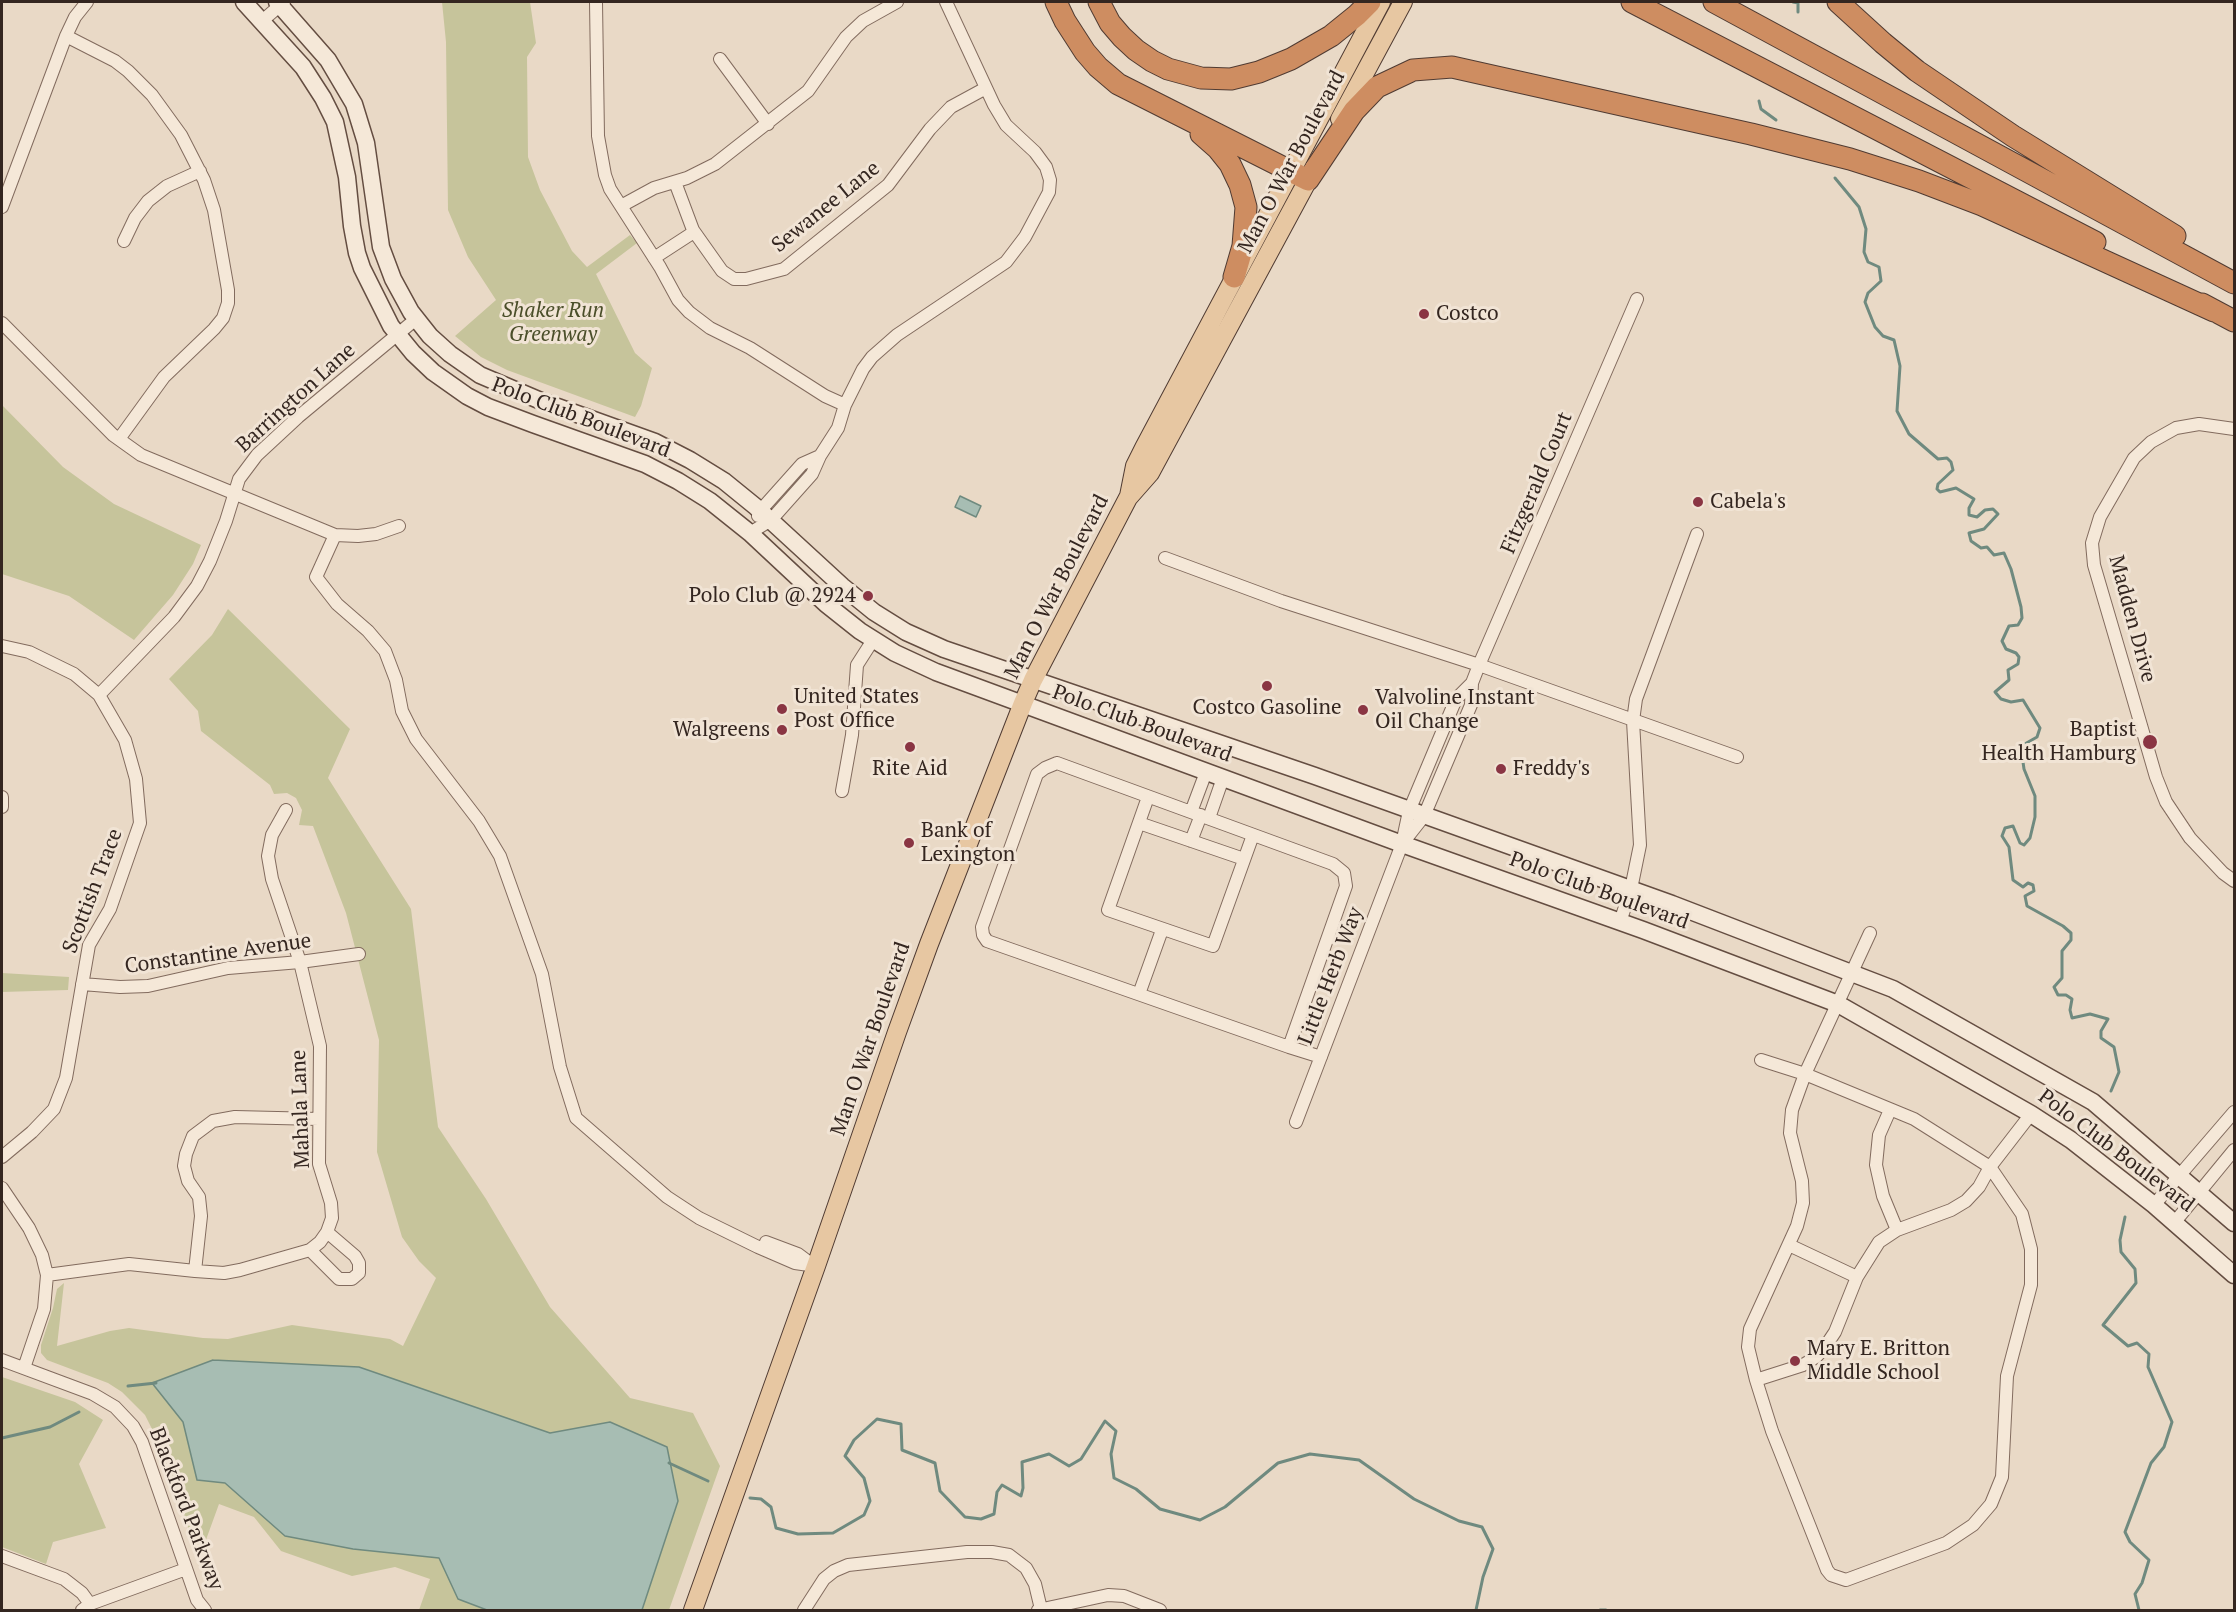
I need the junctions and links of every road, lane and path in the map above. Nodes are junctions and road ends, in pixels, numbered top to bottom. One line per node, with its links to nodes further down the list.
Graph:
1 (87, 2): 18 (street)
2 (244, 2): 17 (street, Polo Club Boulevard)
3 (596, 2): 26 (street)
4 (897, 2): 22 (street)
5 (946, 2): 20 (street)
6 (1056, 2): 21 (highway)
7 (1099, 2): 8 (highway)
8 (1370, 2)
9 (1381, 2): 24 (main road, Man O War Boulevard)
10 (1403, 2): 24 (main road, Man O War Boulevard)
11 (1627, 2): 16 (highway)
12 (1632, 2): 16 (highway)
13 (1713, 2): 33 (highway)
14 (1838, 2): 31 (highway)
15 (281, 3): 17 (street); 36 (street, Polo Club Boulevard)
16 (1654, 14): 35 (highway)
17 (262, 21): 39 (street, Polo Club Boulevard)
18 (66, 36): 23 (street); 27 (street)
19 (720, 59): 22 (street)
20 (986, 88): 28 (street, Sewanee Lane); 40 (street)
21 (1159, 105): 24 (highway); 32 (highway)
22 (768, 124): 25 (street)
23 (200, 171): 29 (street); 42 (street)
24 (1299, 176): 32 (main road, Man O War Boulevard); 35 (highway); 44 (main road, Man O War Boulevard)
25 (675, 182): 26 (street); 28 (street, Sewanee Lane)
26 (621, 206): 30 (street)
27 (2, 207)
28 (694, 232): 30 (street)
29 (124, 241)
30 (654, 258): 40 (street)
31 (2235, 272)
32 (1234, 277): 44 (main road, Man O War Boulevard)
33 (2235, 283)
34 (1637, 299): 55 (street, Fitzgerald Court)
35 (2214, 311): 37 (highway)
36 (416, 319): 39 (street, Barrington Lane); 45 (street, Polo Club Boulevard)
37 (2235, 321)
38 (2, 323): 42 (street)
39 (398, 334): 43 (street, Barrington Lane); 47 (street, Polo Club Boulevard)
40 (845, 405): 45 (street)
41 (2235, 429): 75 (street, Madden Drive)
42 (119, 440): 43 (street)
43 (234, 493): 49 (street); 57 (street, Barrington Lane)
44 (1128, 498): 56 (main road, Man O War Boulevard)
45 (765, 516): 47 (street); 51 (street, Polo Club Boulevard)
46 (399, 526): 49 (street)
47 (750, 533): 52 (street, Polo Club Boulevard)
48 (1697, 534): 59 (street)
49 (335, 535): 108 (street)
50 (1165, 558): 55 (street)
51 (876, 613): 52 (street); 53 (street); 56 (street, Polo Club Boulevard)
52 (842, 617): 53 (street, Polo Club Boulevard)
53 (880, 644): 58 (street, Polo Club Boulevard); 63 (street)
54 (2, 646): 57 (street, Scottish Trace)
55 (1479, 665): 59 (street); 68 (street, Fitzgerald Court)
56 (1033, 680): 58 (main road, Man O War Boulevard); 68 (street, Polo Club Boulevard)
57 (99, 695): 83 (street, Scottish Trace)
58 (1023, 703): 61 (street, Polo Club Boulevard); 108 (main road, Man O War Boulevard)
59 (1633, 721): 60 (street); 76 (street)
60 (1737, 757)
61 (1206, 772): 62 (street, Polo Club Boulevard); 69 (street)
62 (1223, 778): 69 (street); 73 (street, Polo Club Boulevard)
63 (842, 791)
64 (1148, 796): 69 (street); 70 (street); 84 (street)
65 (2, 797): 66 (street)
66 (2, 807)
67 (286, 810): 81 (street, Mahala Lane)
68 (1417, 814): 73 (street, Fitzgerald Court); 76 (street, Polo Club Boulevard)
69 (1200, 815): 71 (street); 72 (street)
70 (1139, 823): 72 (street); 78 (street)
71 (1253, 835): 74 (street); 86 (street)
72 (1191, 841): 74 (street)
73 (1402, 844): 77 (street, Polo Club Boulevard); 87 (street, Little Herb Way)
74 (1244, 859): 78 (street)
75 (2235, 881)
76 (1631, 889): 77 (street); 82 (street, Polo Club Boulevard)
77 (1620, 922): 85 (street, Polo Club Boulevard)
78 (1162, 930): 84 (street)
79 (1870, 933): 82 (street)
80 (359, 954): 81 (street, Constantine Avenue)
81 (300, 962): 83 (street, Constantine Avenue); 93 (street, Mahala Lane)
82 (1852, 974): 85 (street); 98 (street, Polo Club Boulevard)
83 (82, 984): 96 (street, Scottish Trace)
84 (1139, 994): 86 (street)
85 (1838, 1005): 89 (street); 92 (street, Polo Club Boulevard)
86 (1289, 1047): 87 (street)
87 (1321, 1057): 94 (street, Little Herb Way)
88 (1761, 1060): 89 (street)
89 (1805, 1074): 90 (street); 106 (street)
90 (1890, 1110): 97 (street); 104 (street)
91 (2235, 1112): 98 (street)
92 (2031, 1114): 97 (street); 101 (street, Polo Club Boulevard)
93 (319, 1119): 105 (street, Mahala Lane); 109 (street)
94 (1296, 1122)
95 (2235, 1150): 100 (street)
96 (2, 1157)
97 (1990, 1167): 104 (street); 115 (street)
98 (2179, 1175): 100 (street, Polo Club Boulevard); 101 (street)
99 (2, 1188): 110 (street)
100 (2199, 1193): 102 (street); 103 (street, Polo Club Boulevard)
101 (2154, 1205): 102 (street, Polo Club Boulevard)
102 (2174, 1222): 111 (street, Polo Club Boulevard)
103 (2235, 1223)
104 (1897, 1230): 112 (street)
105 (327, 1232): 107 (street); 107 (street)
106 (1789, 1245): 112 (street); 115 (street)
107 (310, 1250): 109 (street)
108 (816, 1266): 121 (main road, Man O War Boulevard)
109 (195, 1271): 110 (street)
110 (47, 1275): 114 (street)
111 (2235, 1275)
112 (1857, 1277): 115 (street)
113 (2, 1360): 114 (street, Blackford Parkway)
114 (24, 1368): 117 (street, Blackford Parkway)
115 (1756, 1380)
116 (2, 1556): 118 (street)
117 (186, 1569): 118 (street); 120 (street, Blackford Parkway)
118 (86, 1607)
119 (1040, 1610): 122 (street); 123 (street)
120 (205, 1611)
121 (693, 1611)
122 (804, 1611)
123 (1160, 1611)

